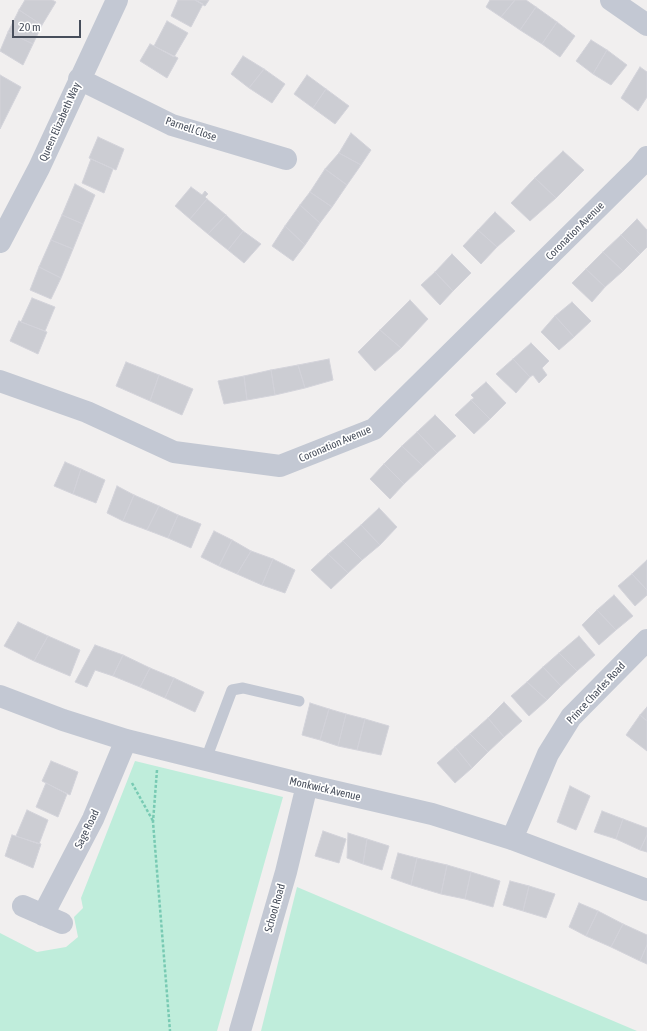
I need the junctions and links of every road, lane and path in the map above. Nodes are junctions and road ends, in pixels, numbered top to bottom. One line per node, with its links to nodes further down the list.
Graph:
1 (117, 0): 4 (street, Queen Elizabeth Way)
2 (611, 0): 3 (street)
3 (647, 25)
4 (79, 79): 6 (street, Parnell Close); 7 (street, Queen Elizabeth Way)
5 (647, 157): 8 (street, Coronation Avenue)
6 (286, 159)
7 (0, 242)
8 (0, 381)
9 (647, 640): 17 (street, Prince Charles Road)
10 (0, 696): 12 (street, Monkwick Avenue)
11 (299, 701): 14 (lane)
12 (122, 749): 13 (street, Monkwick Avenue); 16 (path); 19 (street, Sage Road)
13 (163, 749): 14 (street, Monkwick Avenue); 16 (path)
14 (206, 759): 15 (street, Monkwick Avenue)
15 (307, 785): 17 (street, Monkwick Avenue); 21 (street, School Road)
16 (153, 822): 20 (path)
17 (512, 839): 18 (street, Monkwick Avenue)
18 (647, 890)
19 (23, 906)
20 (170, 1031)
21 (240, 1031)

